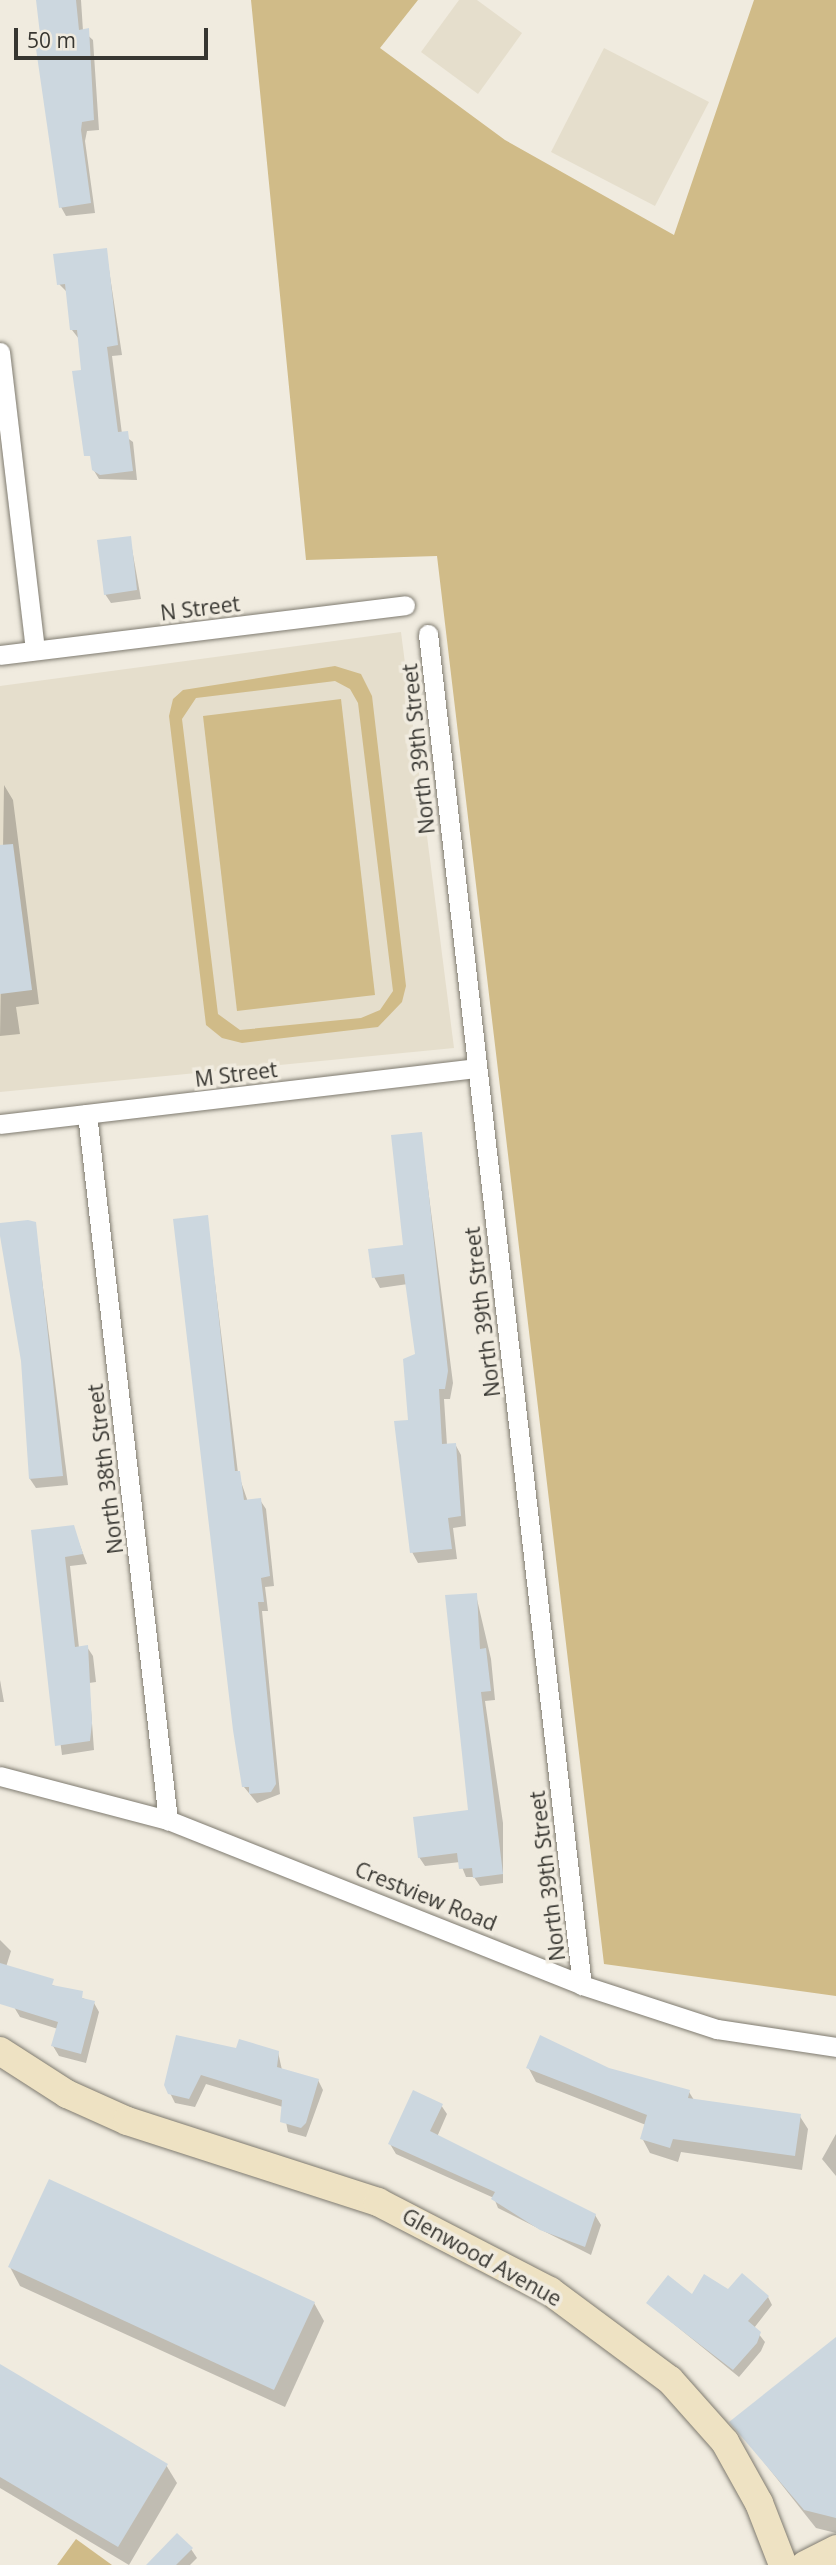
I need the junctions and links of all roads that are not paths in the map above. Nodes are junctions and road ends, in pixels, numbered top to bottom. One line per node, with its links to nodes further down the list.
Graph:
1 (0, 352): 4 (street)
2 (405, 605): 4 (street, N Street)
3 (428, 634): 6 (street, North 39th Street)
4 (35, 650): 5 (street, N Street)
5 (0, 655)
6 (477, 1068): 7 (street, M Street); 11 (street, North 39th Street)
7 (87, 1114): 8 (street, M Street); 10 (street, North 38th Street)
8 (0, 1124)
9 (0, 1776): 10 (street, Crestview Road)
10 (168, 1820): 11 (street, Crestview Road)
11 (582, 1985): 12 (street, Crestview Road)
12 (836, 2047)
13 (0, 2051): 15 (street, Glenwood Avenue)
14 (836, 2549): 16 (street)
15 (783, 2565)
16 (805, 2565)

